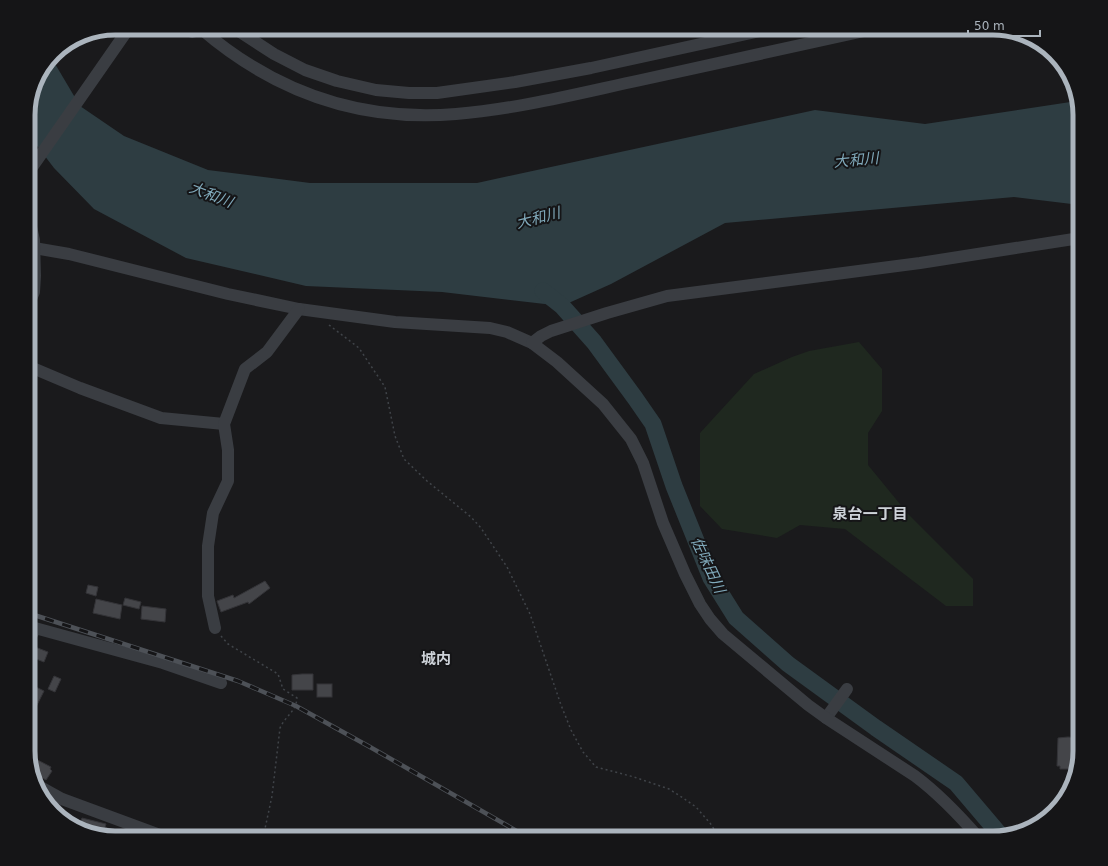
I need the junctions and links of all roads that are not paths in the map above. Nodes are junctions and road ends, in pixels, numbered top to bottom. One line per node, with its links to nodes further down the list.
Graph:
1 (124, 35): 6 (street)
2 (209, 35): 5 (street)
3 (245, 35): 4 (street)
4 (741, 35)
5 (825, 35)
6 (35, 164)
7 (1073, 239): 10 (street)
8 (35, 247): 9 (street)
9 (299, 309): 10 (street); 12 (street)
10 (532, 343): 17 (street)
11 (35, 369): 12 (street)
12 (224, 424): 14 (street)
13 (35, 628): 15 (street)
14 (215, 628)
15 (221, 683)
16 (847, 689): 17 (street)
17 (828, 716): 20 (street)
18 (44, 789): 19 (street)
19 (148, 831)
20 (973, 831)

